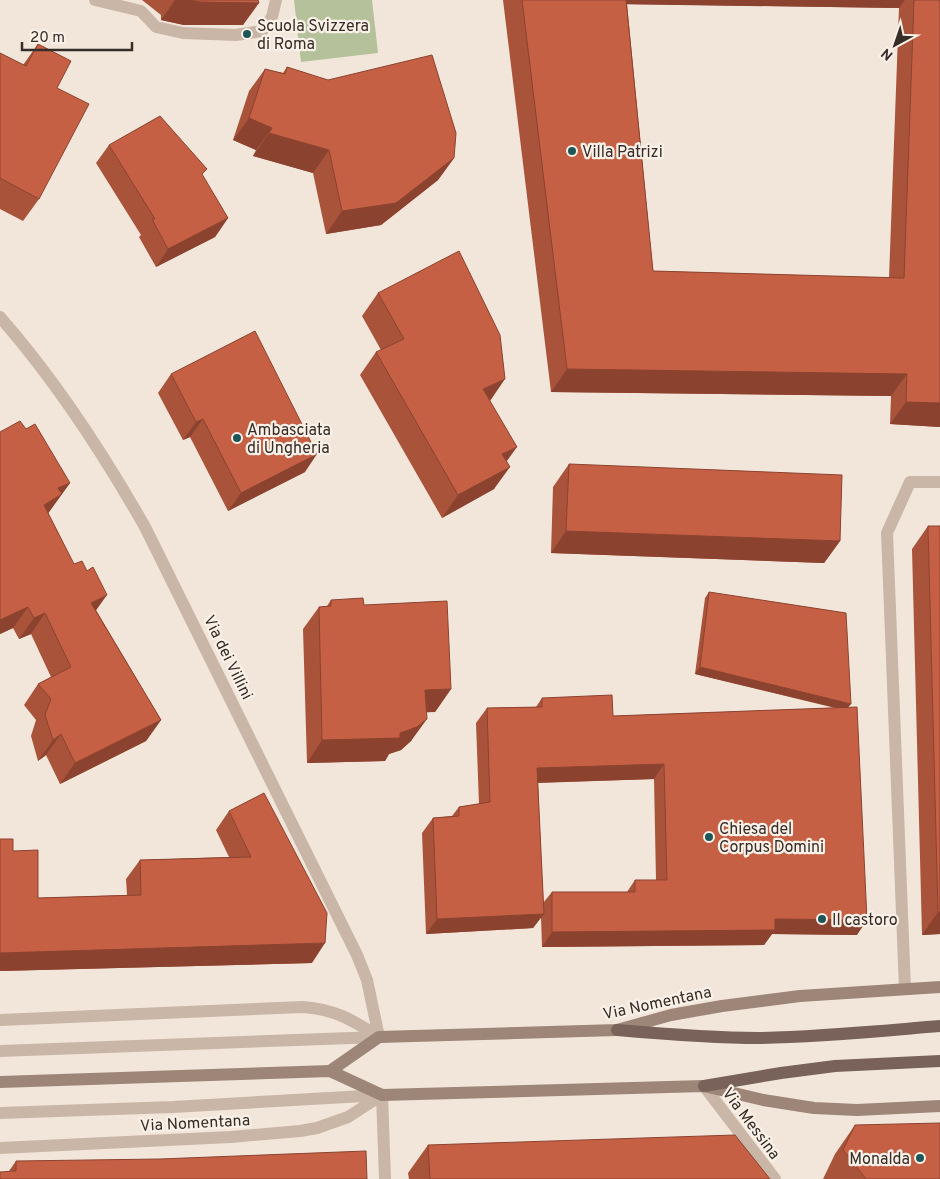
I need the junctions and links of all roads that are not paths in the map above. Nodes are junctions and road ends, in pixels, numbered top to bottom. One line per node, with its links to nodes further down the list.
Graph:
1 (95, 0): 2 (street)
2 (276, 0)
3 (0, 317): 10 (street, Via dei Villini)
4 (940, 482): 6 (street)
5 (940, 987): 6 (main road, Via Nomentana)
6 (905, 989): 9 (main road, Via Nomentana)
7 (0, 1020): 10 (street)
8 (940, 1026): 9 (main road)
9 (617, 1030): 10 (main road, Via Nomentana)
10 (379, 1037): 11 (street, Via Nomentana); 13 (main road)
11 (0, 1051)
12 (940, 1061): 15 (main road)
13 (330, 1071): 14 (main road, Via Nomentana); 16 (main road, Via Nomentana)
14 (0, 1082)
15 (704, 1086): 16 (main road, Via Nomentana); 17 (main road, Via Nomentana); 21 (street, Via Messina)
16 (382, 1095): 18 (street, Via Nomentana); 19 (street, Via Nomentana); 20 (street)
17 (940, 1106)
18 (0, 1113)
19 (0, 1148)
20 (385, 1179)
21 (775, 1179)

